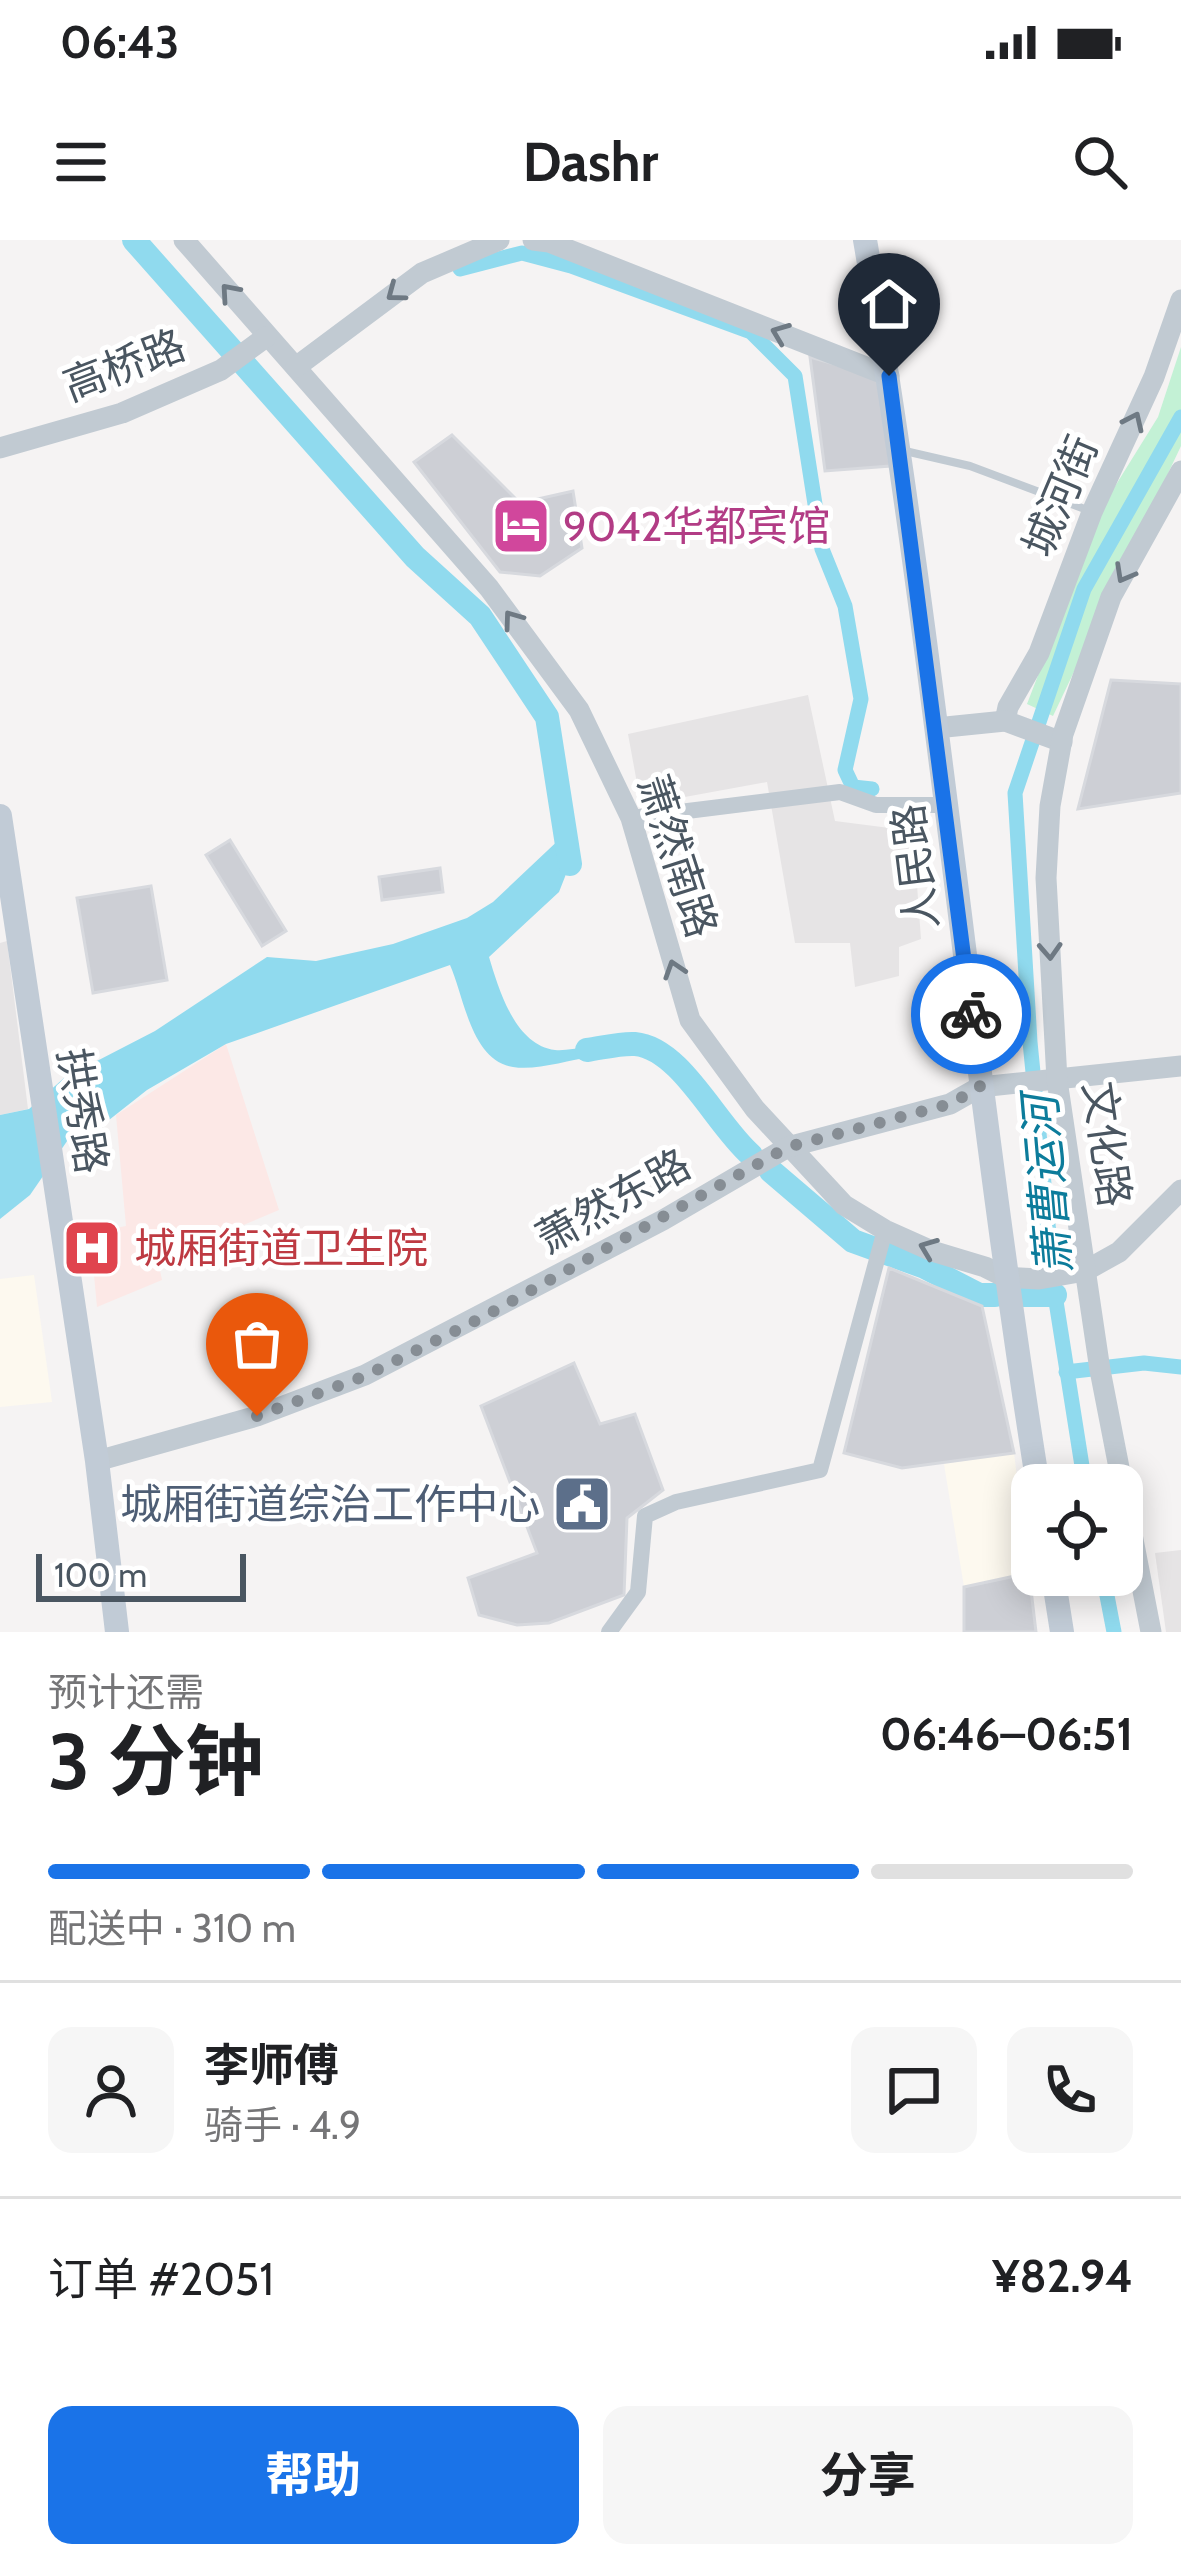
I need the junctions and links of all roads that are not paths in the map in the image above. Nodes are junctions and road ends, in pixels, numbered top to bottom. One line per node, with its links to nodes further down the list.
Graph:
1 (184, 240): 7 (street, 萧然南路, one-way to 1)
2 (499, 240): 5 (street)
3 (533, 240): 9 (street, one-way to 3)
4 (866, 240): 9 (main road, 人民路)
5 (462, 246): 8 (street, one-way to 8)
6 (1181, 300): 13 (street, 城河街, one-way to 6)
7 (266, 337): 8 (street, 萧然南路); 10 (street, 高桥路)
8 (296, 367): 19 (street, 萧然南路, one-way to 8)
9 (889, 376): 11 (main road, 人民路)
10 (0, 448)
11 (897, 450): 13 (lane); 15 (main road, 人民路)
12 (1181, 471): 16 (street, 文化路, one-way to 16)
13 (1093, 512): 14 (street, 城河街)
14 (1005, 721): 15 (street); 16 (street)
15 (936, 728): 17 (main road, 人民路)
16 (1062, 742): 22 (street, 文化路, one-way to 22)
17 (947, 805): 19 (street); 23 (main road, 人民路)
18 (0, 815): 20 (main road, 拱秀路)
19 (631, 818): 24 (street, 萧然南路, one-way to 19)
20 (8, 933): 29 (main road, 拱秀路)
21 (1181, 1066): 22 (street, 萧然东路)
22 (1053, 1080): 23 (street, 萧然东路); 27 (street, 文化路)
23 (980, 1087): 24 (street, 萧然东路); 28 (main road, 人民路)
24 (788, 1147): 26 (street, 萧然南路); 29 (street, 萧然东路)
25 (1181, 1190): 27 (street, 萧然南路)
26 (885, 1231): 28 (street, 萧然南路, one-way to 26); 33 (street)
27 (1080, 1272): 28 (street, 萧然南路); 35 (street, 文化路)
28 (1005, 1277): 30 (main road, 人民路)
29 (98, 1461): 32 (main road, 拱秀路)
30 (1035, 1464)
31 (1056, 1596): 34 (main road)
32 (117, 1632)
33 (609, 1632)
34 (1062, 1632)
35 (1151, 1632)

